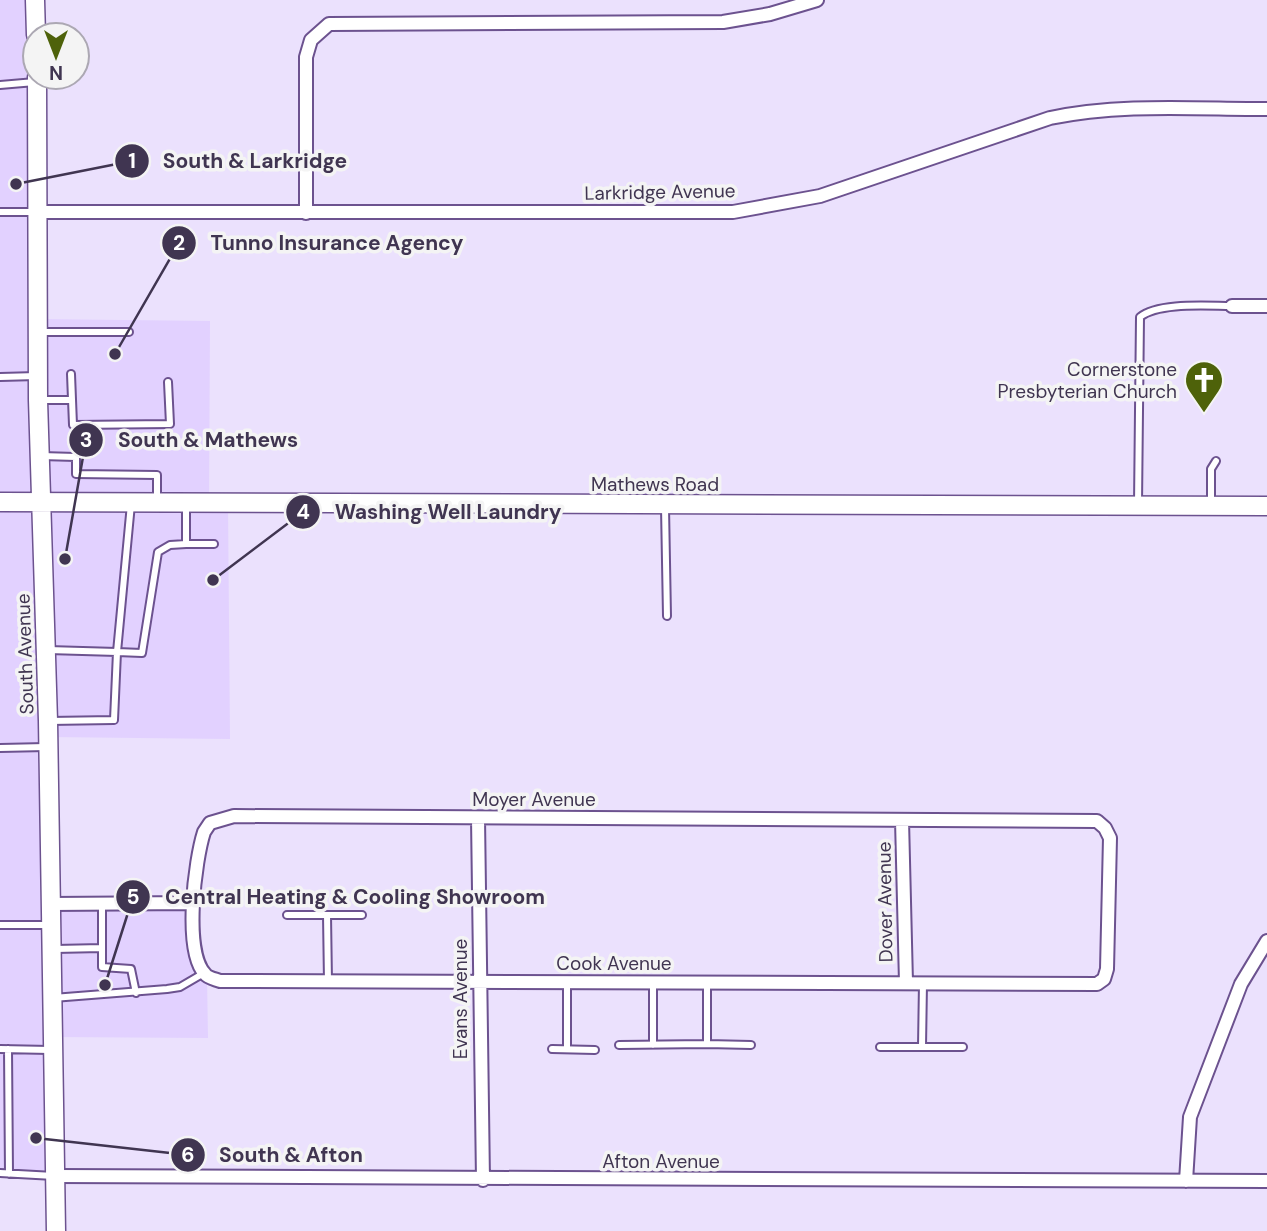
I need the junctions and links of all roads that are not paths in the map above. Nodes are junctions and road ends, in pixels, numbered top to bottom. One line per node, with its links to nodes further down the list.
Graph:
1 (35, 0): 3 (street)
2 (817, 0): 10 (street)
3 (36, 21)
4 (21, 82): 5 (lane)
5 (0, 85)
6 (37, 91): 9 (street, South Avenue)
7 (1267, 109): 10 (street, Larkridge Avenue)
8 (0, 212): 9 (lane)
9 (39, 212): 10 (street, Larkridge Avenue); 13 (street, South Avenue)
10 (306, 213)
11 (1232, 306): 12 (street); 31 (lane)
12 (1267, 306)
13 (37, 332): 14 (lane); 16 (street, South Avenue)
14 (129, 332)
15 (72, 374): 20 (lane)
16 (38, 376): 17 (lane); 19 (street, South Avenue)
17 (0, 377)
18 (169, 382): 20 (lane)
19 (38, 400): 20 (lane); 22 (street, South Avenue)
20 (72, 400)
21 (76, 434): 23 (lane)
22 (39, 456): 23 (lane); 26 (street, South Avenue)
23 (76, 457): 28 (lane)
24 (1216, 461): 32 (lane)
25 (0, 502): 26 (street, Mathews Road)
26 (42, 502): 27 (street, Mathews Road); 37 (street, South Avenue)
27 (131, 503): 28 (street, Mathews Road); 38 (lane)
28 (158, 504): 29 (street, Mathews Road)
29 (186, 504): 30 (street, Mathews Road); 34 (lane)
30 (665, 505): 31 (street, Mathews Road); 36 (lane)
31 (1138, 506): 32 (street, Mathews Road)
32 (1211, 506): 33 (street, Mathews Road)
33 (1267, 506)
34 (186, 544): 35 (lane); 38 (lane)
35 (214, 544)
36 (667, 616)
37 (46, 650): 38 (lane); 39 (street, South Avenue)
38 (117, 652): 39 (lane)
39 (48, 721): 40 (street, South Avenue)
40 (48, 747): 41 (lane); 45 (street, South Avenue)
41 (0, 748)
42 (478, 818): 43 (street, Moyer Avenue); 44 (street, Moyer Avenue); 56 (street, Evans Avenue)
43 (902, 820): 61 (street, Dover Avenue); 63 (street, Moyer Avenue)
44 (193, 903): 46 (street); 55 (street)
45 (50, 904): 46 (street); 51 (street, South Avenue)
46 (102, 904): 53 (lane)
47 (287, 915): 48 (lane)
48 (327, 915): 49 (lane); 57 (lane)
49 (362, 915)
50 (0, 925): 51 (lane)
51 (50, 925): 54 (street, South Avenue)
52 (1267, 941): 82 (street)
53 (102, 948): 54 (lane); 64 (lane)
54 (50, 949): 65 (street, South Avenue)
55 (204, 973): 57 (street, Cook Avenue); 64 (lane)
56 (480, 981): 57 (street, Cook Avenue); 58 (street, Cook Avenue); 81 (street, Evans Avenue)
57 (328, 982)
58 (567, 982): 59 (street, Cook Avenue); 75 (lane)
59 (653, 982): 60 (street, Cook Avenue); 68 (lane)
60 (707, 982): 61 (street, Cook Avenue); 66 (lane)
61 (906, 983): 62 (street, Cook Avenue)
62 (923, 983): 63 (street, Cook Avenue); 71 (lane)
63 (1097, 984)
64 (136, 993): 65 (lane)
65 (51, 998): 76 (street, South Avenue)
66 (707, 1044): 68 (lane); 69 (lane)
67 (619, 1045): 68 (lane)
68 (653, 1045)
69 (751, 1045)
70 (880, 1047): 71 (lane)
71 (922, 1047): 72 (lane)
72 (963, 1047)
73 (4, 1049): 76 (lane); 79 (lane)
74 (552, 1049): 75 (lane)
75 (567, 1049): 77 (lane)
76 (52, 1050): 80 (street, South Avenue)
77 (595, 1050)
78 (0, 1173): 79 (lane)
79 (9, 1174): 80 (lane)
80 (55, 1176): 81 (street, Afton Avenue); 84 (street, South Avenue)
81 (483, 1180): 82 (street, Afton Avenue)
82 (1186, 1181): 83 (street, Afton Avenue)
83 (1267, 1181)
84 (56, 1231)

